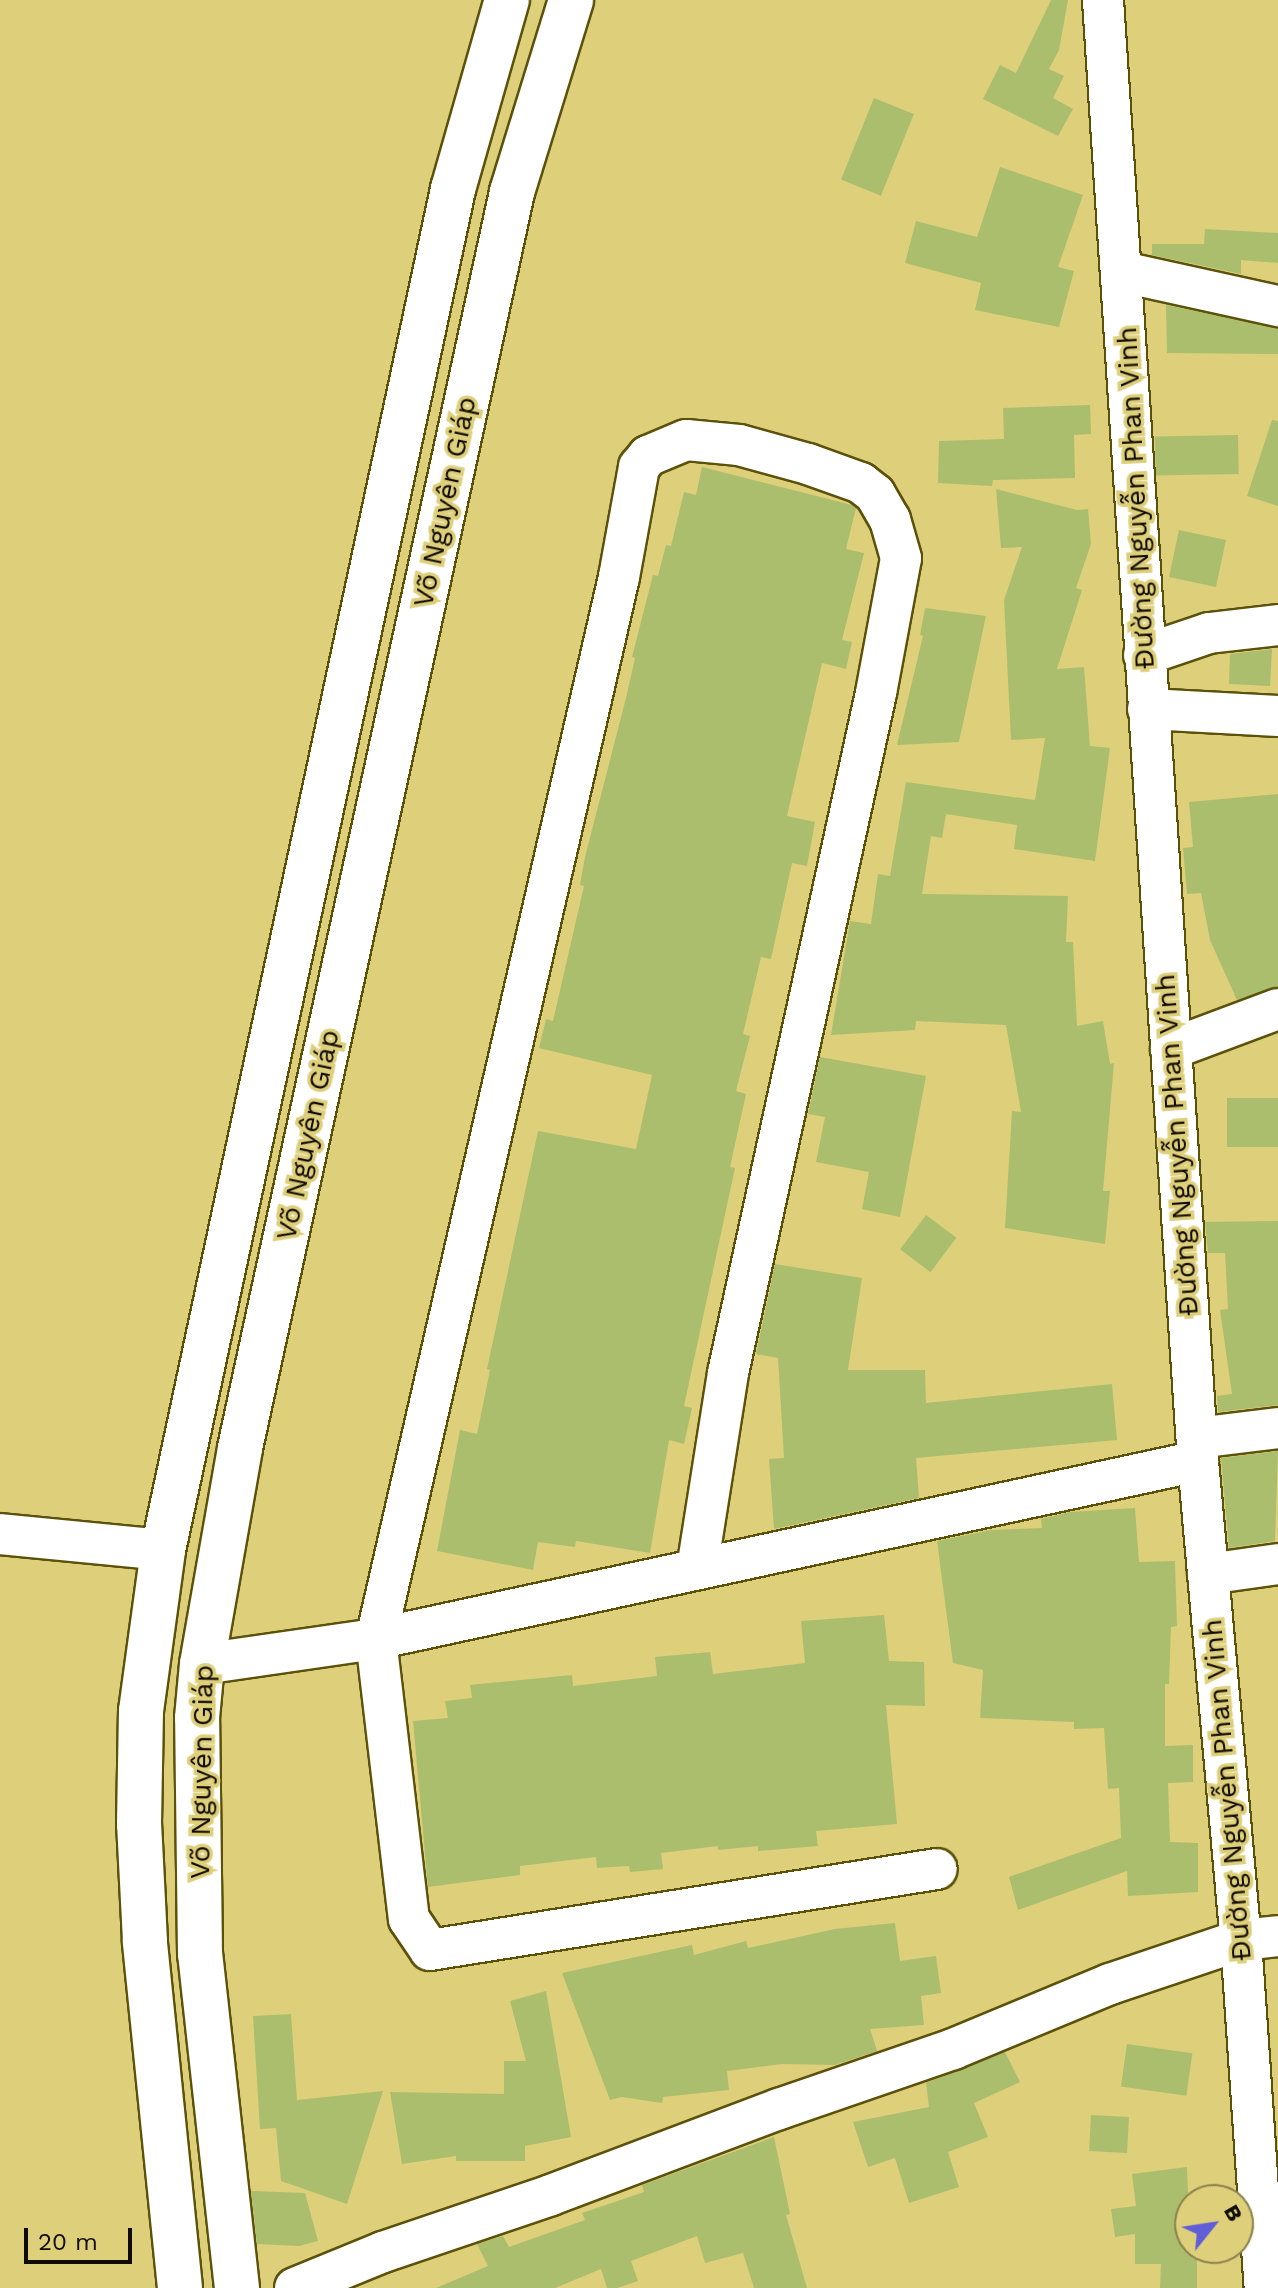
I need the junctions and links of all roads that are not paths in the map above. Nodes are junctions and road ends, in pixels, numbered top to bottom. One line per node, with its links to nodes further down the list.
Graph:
1 (507, 0): 15 (main road, Võ Nguyên Giáp)
2 (571, 0): 21 (main road, Võ Nguyên Giáp)
3 (1103, 0): 4 (street, Đường Nguyễn Phan Vinh)
4 (1123, 272): 5 (street); 7 (street, Đường Nguyễn Phan Vinh)
5 (1278, 306)
6 (1278, 625): 7 (street)
7 (1144, 655): 8 (street, Đường Nguyễn Phan Vinh)
8 (1148, 709): 9 (street); 11 (street, Đường Nguyễn Phan Vinh)
9 (1278, 716)
10 (1278, 1009): 11 (street)
11 (1171, 1049): 13 (street, Đường Nguyễn Phan Vinh)
12 (1278, 1428): 13 (street)
13 (1198, 1449): 17 (street); 18 (street, Đường Nguyễn Phan Vinh)
14 (0, 1534): 15 (street)
15 (163, 1550): 20 (main road, Võ Nguyên Giáp)
16 (1278, 1564): 18 (street)
17 (697, 1569): 19 (street); 19 (street)
18 (1208, 1574): 23 (street, Đường Nguyễn Phan Vinh)
19 (376, 1639): 21 (street); 22 (street)
20 (147, 1658): 21 (main road); 24 (main road, Võ Nguyên Giáp)
21 (202, 1664): 25 (main road, Võ Nguyên Giáp)
22 (937, 1869)
23 (1260, 1938): 26 (street); 27 (street, Đường Nguyễn Phan Vinh)
24 (180, 2288)
25 (237, 2288)
26 (295, 2288)
27 (1265, 2288)

